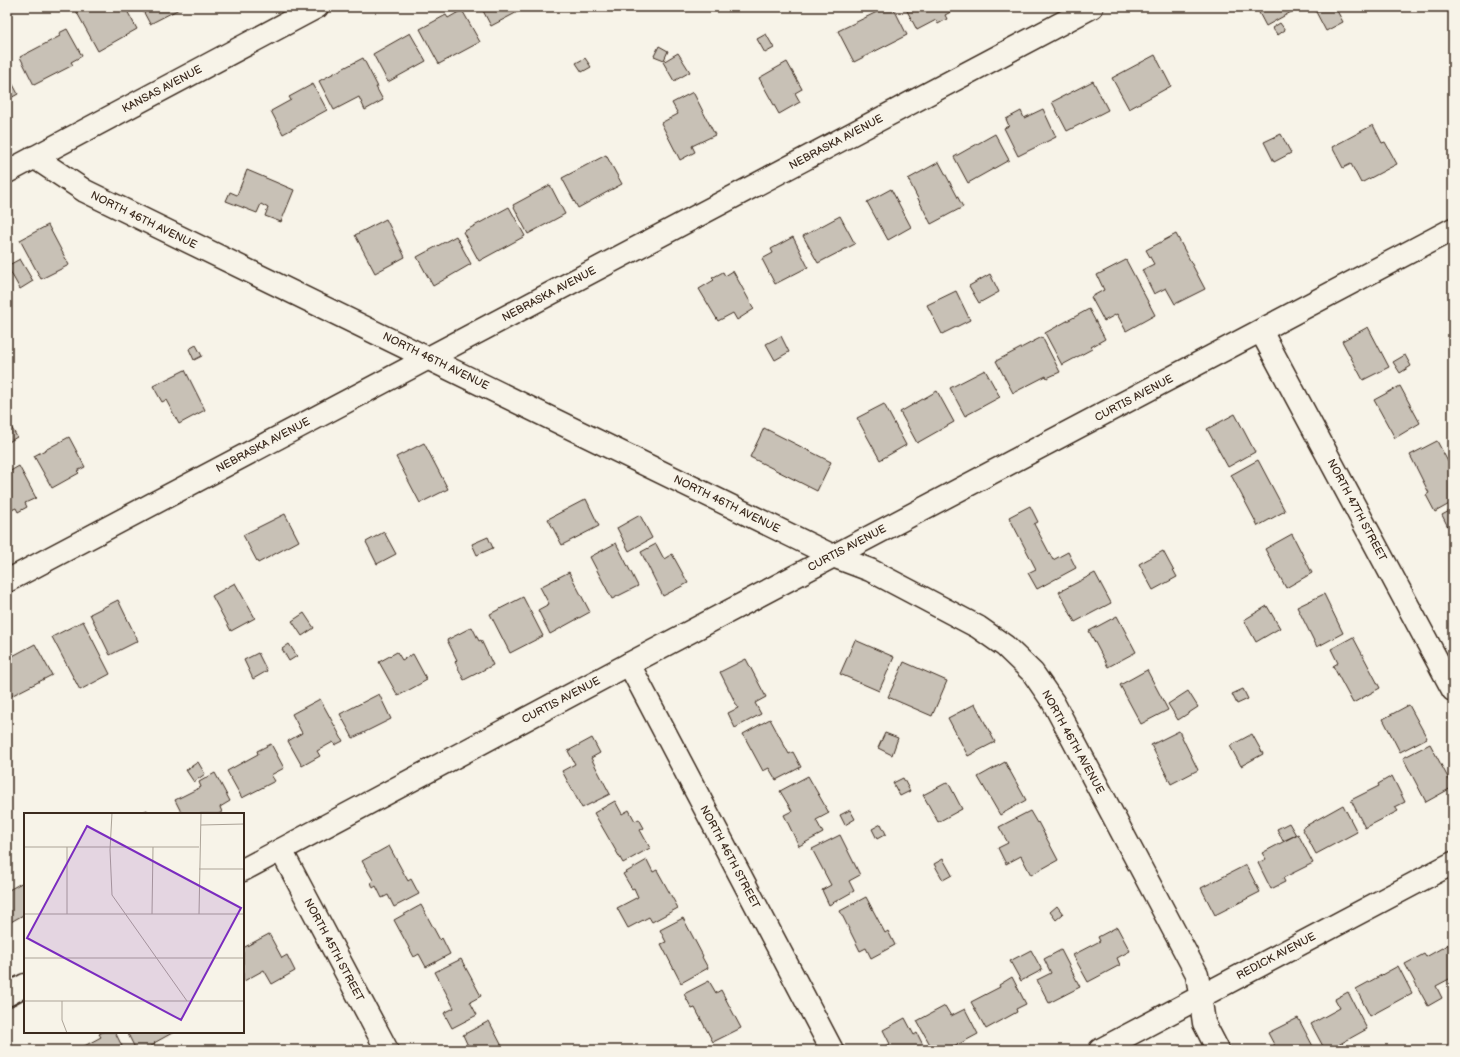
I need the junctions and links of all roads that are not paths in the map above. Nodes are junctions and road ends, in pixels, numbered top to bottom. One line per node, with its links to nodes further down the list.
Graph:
1 (317, 7): 3 (street, KANSAS AVENUE)
2 (1092, 7): 7 (street, NEBRASKA AVENUE)
3 (34, 157): 4 (street, KANSAS AVENUE); 7 (street, NORTH 46TH AVENUE)
4 (7, 172)
5 (1453, 229): 6 (street, CURTIS AVENUE)
6 (1261, 331): 8 (street, CURTIS AVENUE); 11 (street, NORTH 47TH STREET)
7 (429, 358): 8 (street, NORTH 46TH AVENUE); 9 (street, NEBRASKA AVENUE)
8 (833, 556): 10 (street, CURTIS AVENUE); 17 (street, NORTH 46TH AVENUE)
9 (7, 581)
10 (629, 664): 12 (street, CURTIS AVENUE); 19 (street, NORTH 46TH STREET)
11 (1453, 690)
12 (281, 850): 14 (street, CURTIS AVENUE); 18 (street, NORTH 45TH STREET)
13 (1453, 863): 17 (street, REDICK AVENUE)
14 (244, 869)
15 (24, 986): 16 (street)
16 (7, 995)
17 (1200, 997): 20 (street, REDICK AVENUE); 21 (street, NORTH 46TH AVENUE)
18 (387, 1050)
19 (832, 1050)
20 (1100, 1050)
21 (1218, 1050)

